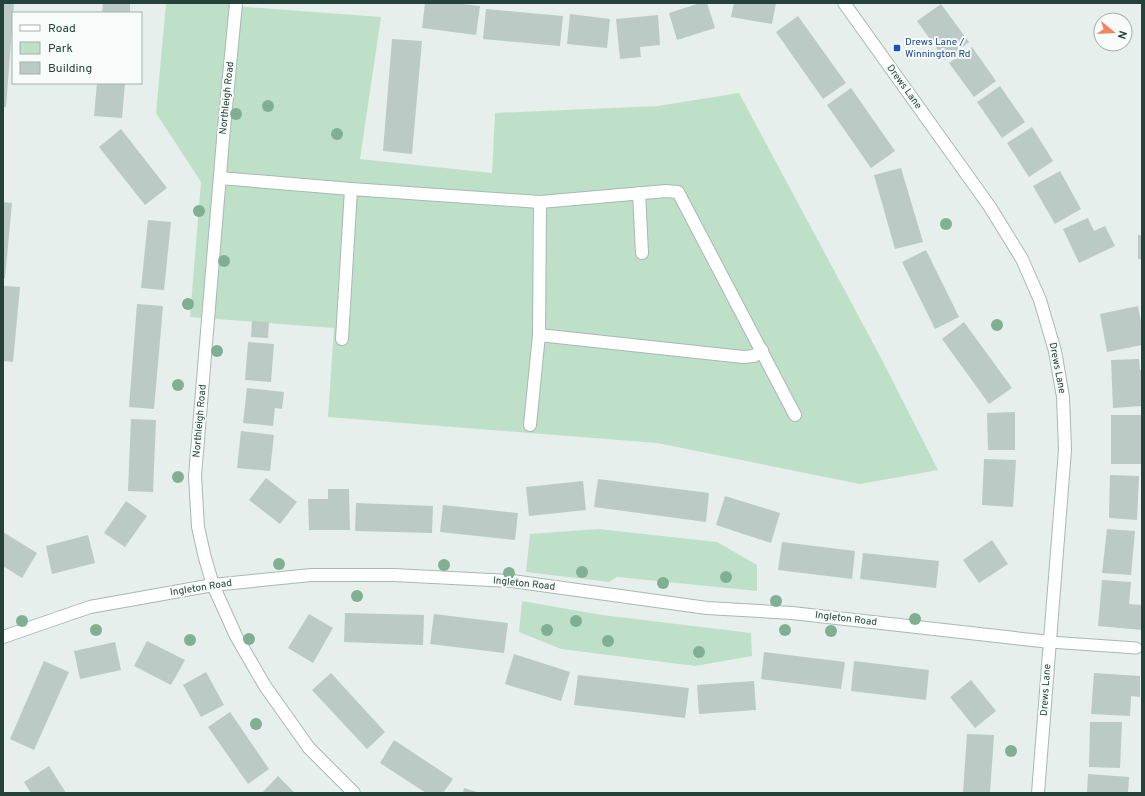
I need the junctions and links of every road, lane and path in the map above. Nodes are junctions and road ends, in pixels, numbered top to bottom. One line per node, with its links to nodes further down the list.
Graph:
1 (236, 3): 3 (street, Northleigh Road)
2 (844, 3): 15 (street, Drews Lane)
3 (220, 178): 4 (street); 13 (street, Northleigh Road)
4 (351, 189): 6 (street); 9 (street)
5 (639, 193): 6 (street); 7 (street); 10 (street)
6 (540, 202): 8 (street)
7 (642, 253)
8 (539, 335): 10 (street); 12 (street)
9 (342, 339)
10 (762, 350): 11 (street)
11 (795, 415)
12 (530, 425)
13 (214, 585): 14 (street, Ingleton Road); 15 (street, Ingleton Road); 17 (street, Northleigh Road)
14 (3, 637)
15 (1050, 642): 16 (lane); 18 (street, Drews Lane)
16 (1136, 648)
17 (354, 793)
18 (1038, 793)

